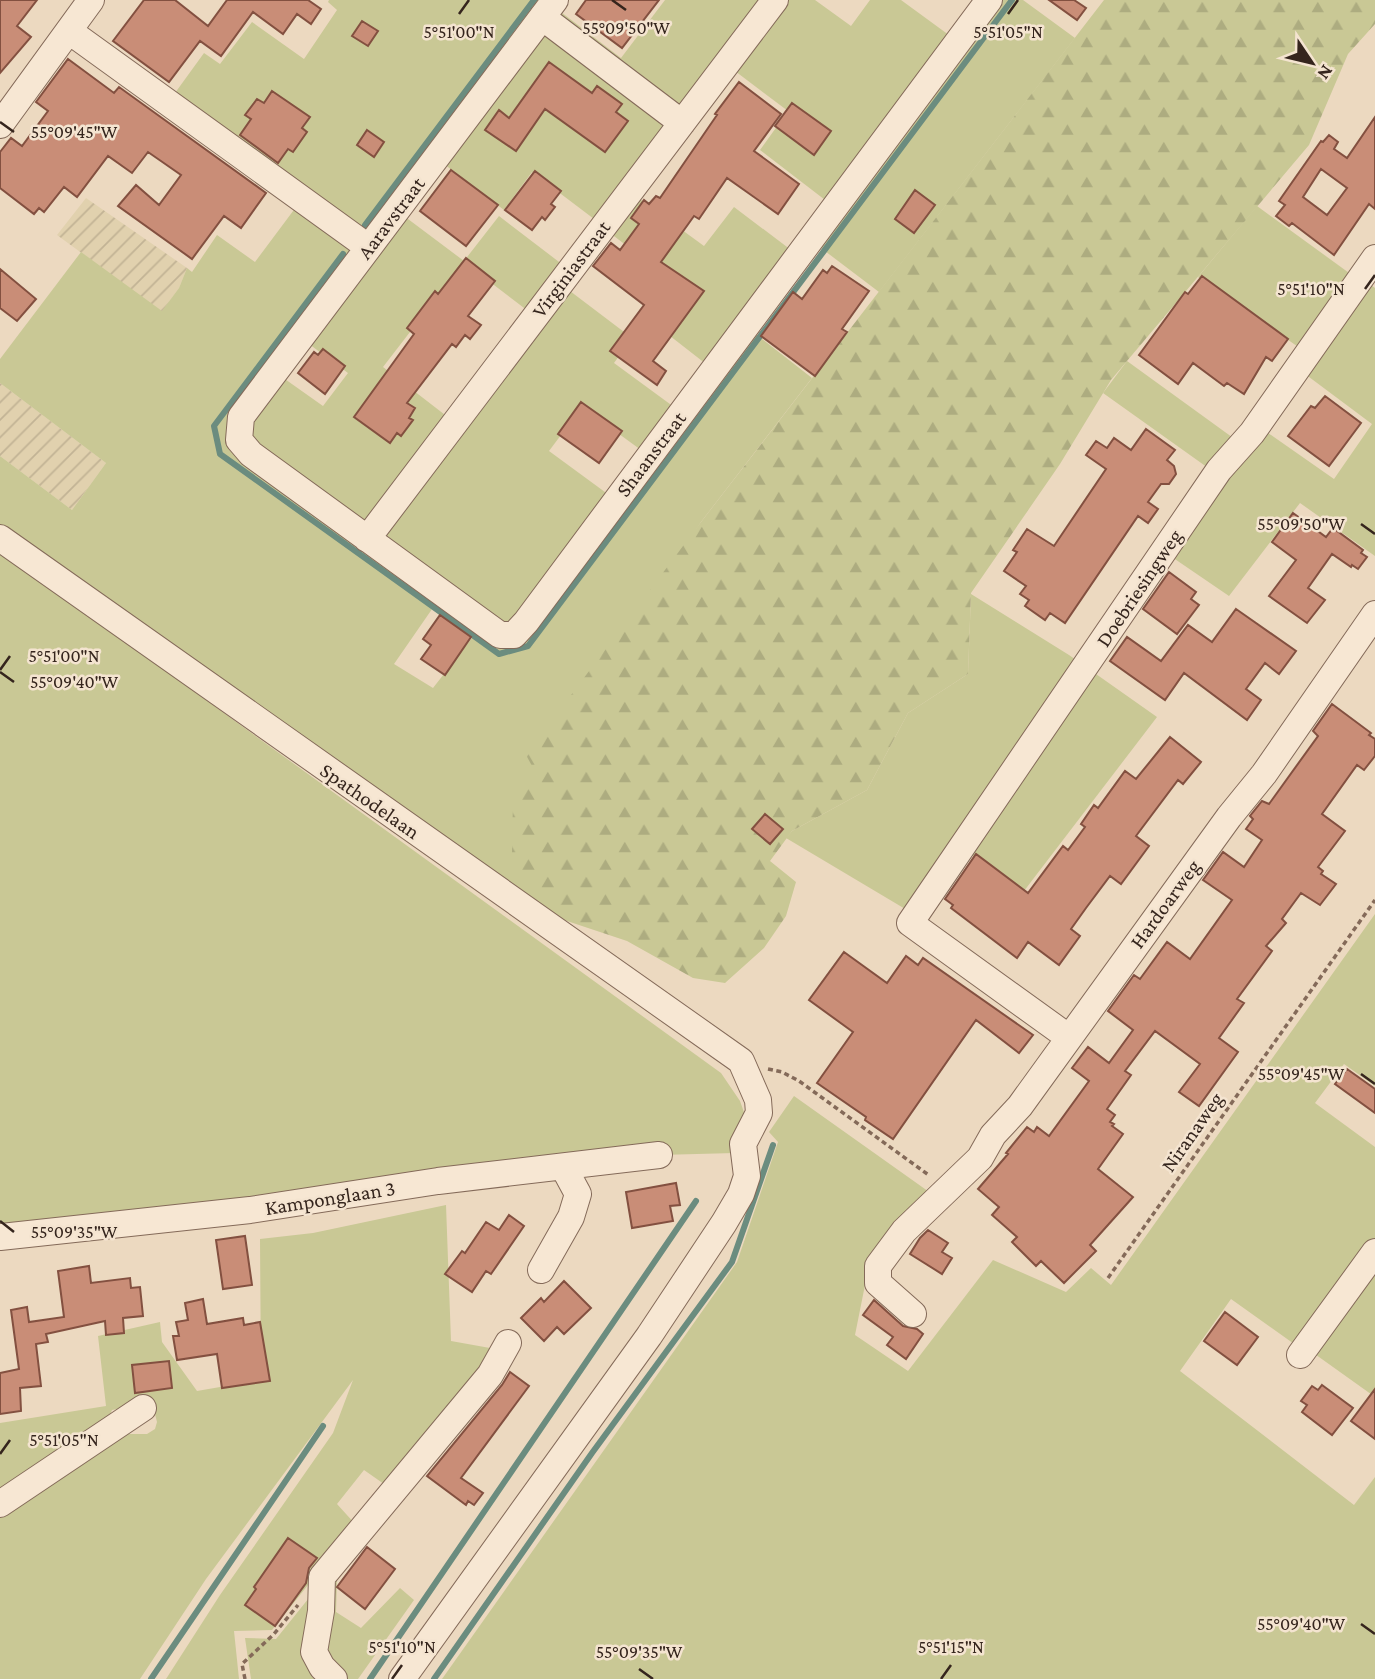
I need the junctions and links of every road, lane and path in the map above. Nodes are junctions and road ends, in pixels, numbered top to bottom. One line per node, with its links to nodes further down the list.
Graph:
1 (91, 0): 5 (street)
2 (775, 0): 6 (street, Virginiastraat)
3 (989, 0): 12 (street, Shaanstraat)
4 (548, 8): 6 (street); 8 (street, Aaravstraat)
5 (69, 31): 7 (street); 8 (street)
6 (682, 123): 12 (street, Virginiastraat)
7 (0, 125)
8 (368, 247): 10 (street, Aaravstraat)
9 (1375, 258): 15 (street, Doebriesingweg)
10 (239, 440): 12 (street, Shaanstraat)
11 (0, 538): 16 (street, Spathodelaan)
12 (367, 539)
13 (1375, 614): 15 (street, Hardoarweg)
14 (1375, 900): 23 (path, Niranaweg)
15 (1068, 1037): 19 (street, Hardoarweg)
16 (741, 1061): 19 (path); 32 (street)
17 (659, 1155): 18 (street, Kamponglaan 3)
18 (564, 1168): 20 (street, Kamponglaan 3); 22 (street)
19 (949, 1189): 24 (street, Hardoarweg)
20 (0, 1237)
21 (1375, 1252): 26 (street)
22 (541, 1270)
23 (1108, 1278)
24 (914, 1314)
25 (508, 1343): 29 (street)
26 (1300, 1355)
27 (143, 1408): 28 (street)
28 (0, 1504)
29 (322, 1577): 30 (path); 31 (street)
30 (245, 1679)
31 (334, 1679)
32 (402, 1679)

